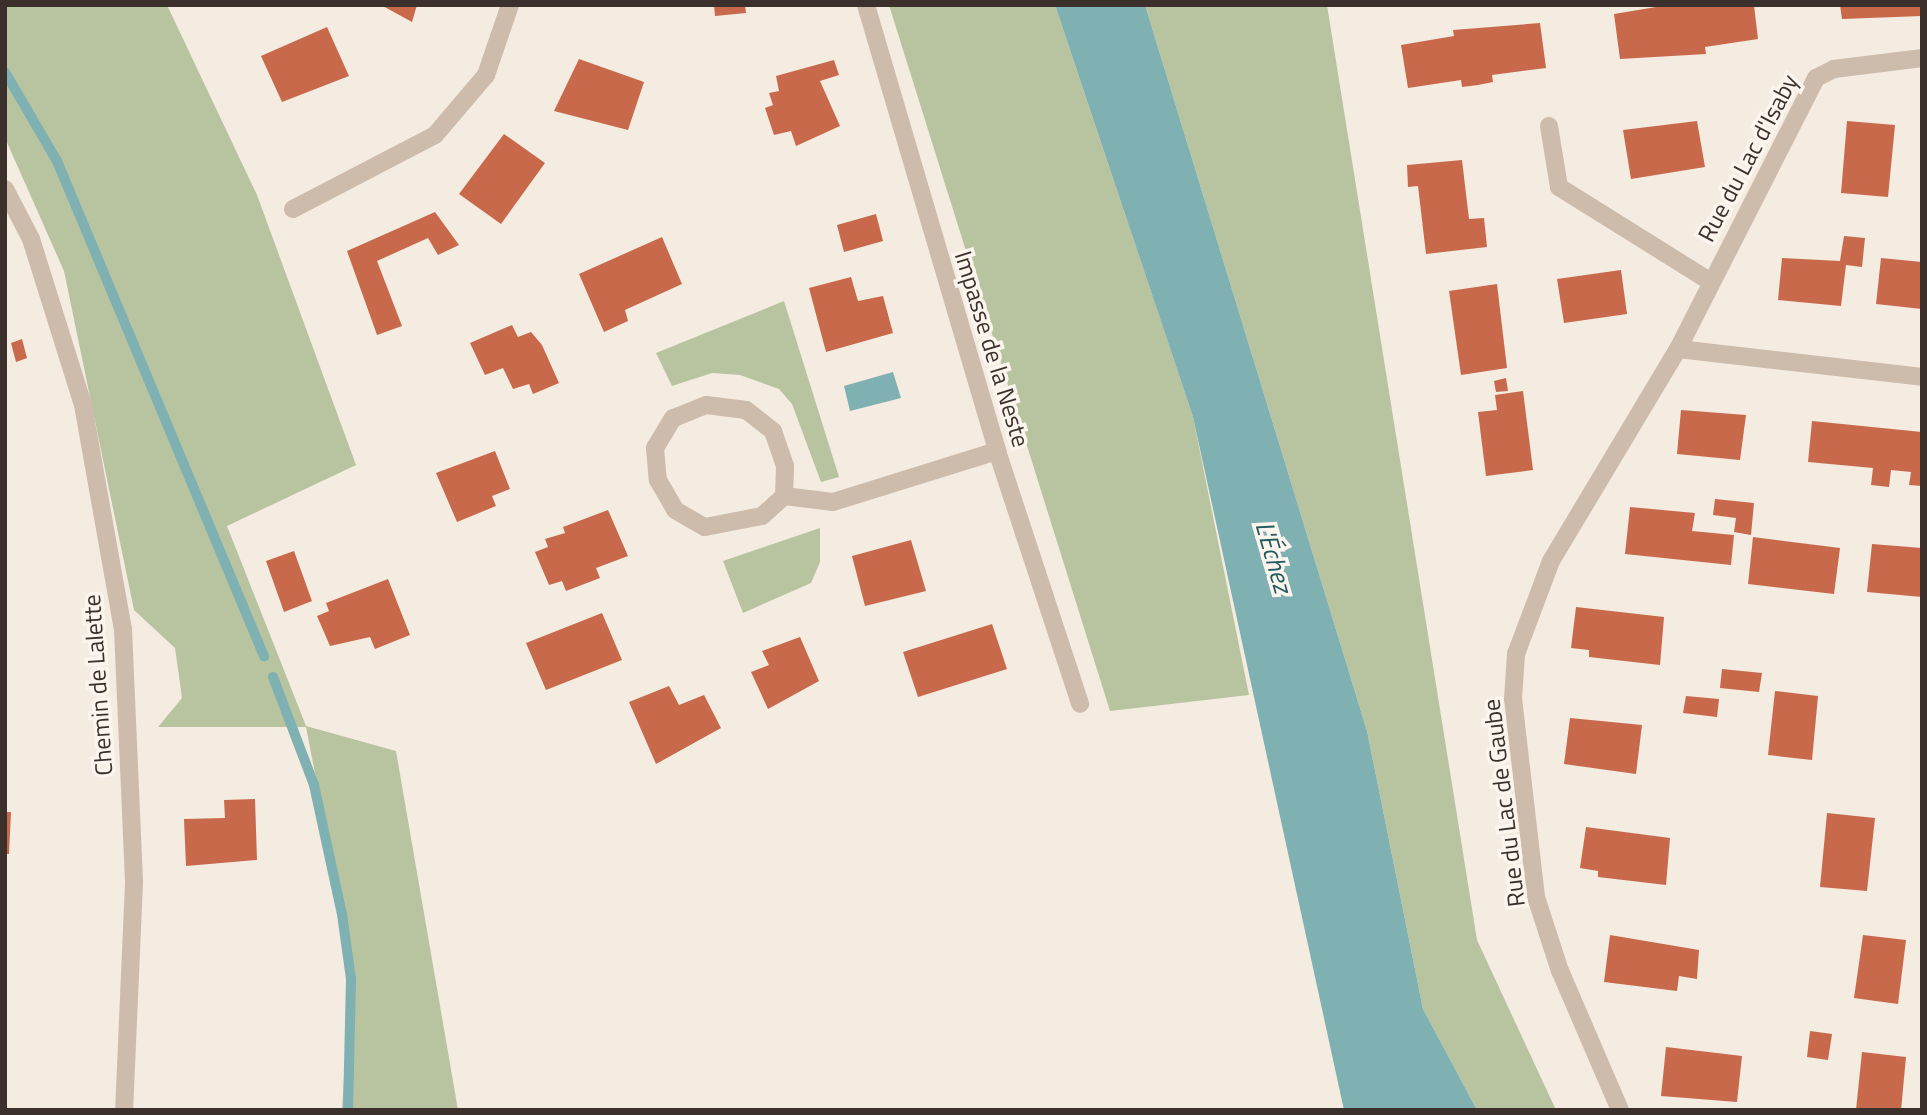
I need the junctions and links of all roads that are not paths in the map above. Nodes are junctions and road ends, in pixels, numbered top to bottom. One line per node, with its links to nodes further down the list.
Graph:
1 (510, 5): 6 (street)
2 (866, 5): 10 (street, Impasse de la Neste)
3 (1922, 58): 7 (street, Rue du Lac d'Isaby)
4 (1549, 126): 7 (street, Rue du Lac d'Isaby)
5 (5, 189): 13 (street, Chemin de Lalette)
6 (293, 209)
7 (1711, 282): 8 (street, Rue du Lac d'Isaby)
8 (1678, 349): 9 (street); 14 (street, Rue du Lac de Gaube)
9 (1922, 377)
10 (997, 451): 11 (street); 12 (street, Impasse de la Neste)
11 (784, 496): 11 (street)
12 (1080, 704)
13 (124, 1110)
14 (1620, 1110)

